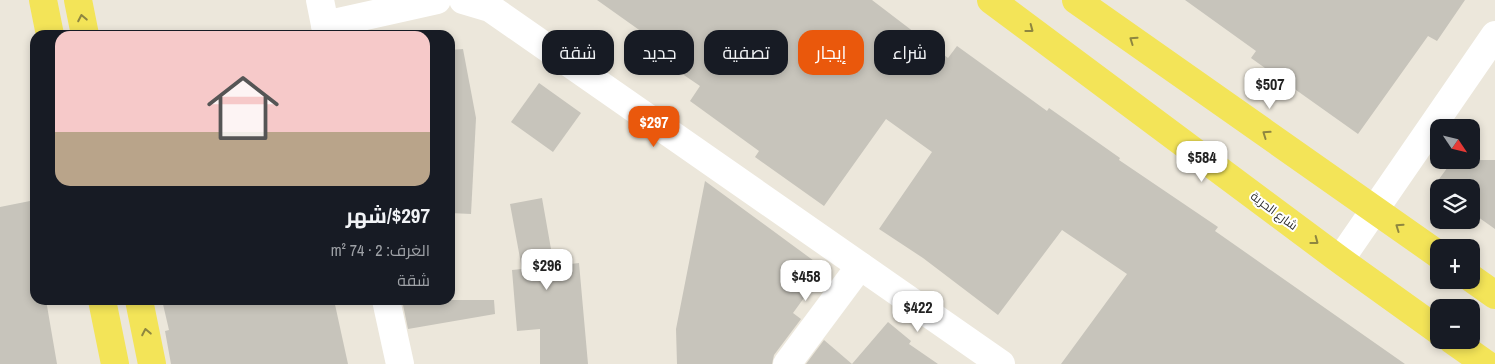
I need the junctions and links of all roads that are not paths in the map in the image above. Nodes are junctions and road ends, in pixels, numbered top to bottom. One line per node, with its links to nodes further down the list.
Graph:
1 (43, 0): 8 (main road)
2 (78, 0): 9 (main road, one-way to 2)
3 (437, 0): 7 (street)
4 (463, 0): 14 (street)
5 (991, 0): 13 (main road, شارع الحرية, one-way to 13)
6 (1076, 0): 11 (main road, one-way to 6)
7 (324, 20)
8 (49, 30)
9 (85, 30)
10 (1495, 36): 11 (street)
11 (1375, 211): 12 (main road, one-way to 11); 13 (street)
12 (1430, 249)
13 (1340, 260): 20 (main road, شارع الحرية)
14 (860, 266): 25 (street); 26 (street)
15 (1480, 284): 16 (main road)
16 (1495, 295)
17 (103, 305): 22 (main road)
18 (140, 305): 23 (main road, one-way to 18)
19 (387, 305): 24 (street)
20 (1430, 324)
21 (1465, 349): 27 (main road)
22 (115, 364)
23 (152, 364)
24 (400, 364)
25 (787, 364)
26 (1001, 364)
27 (1486, 364)

